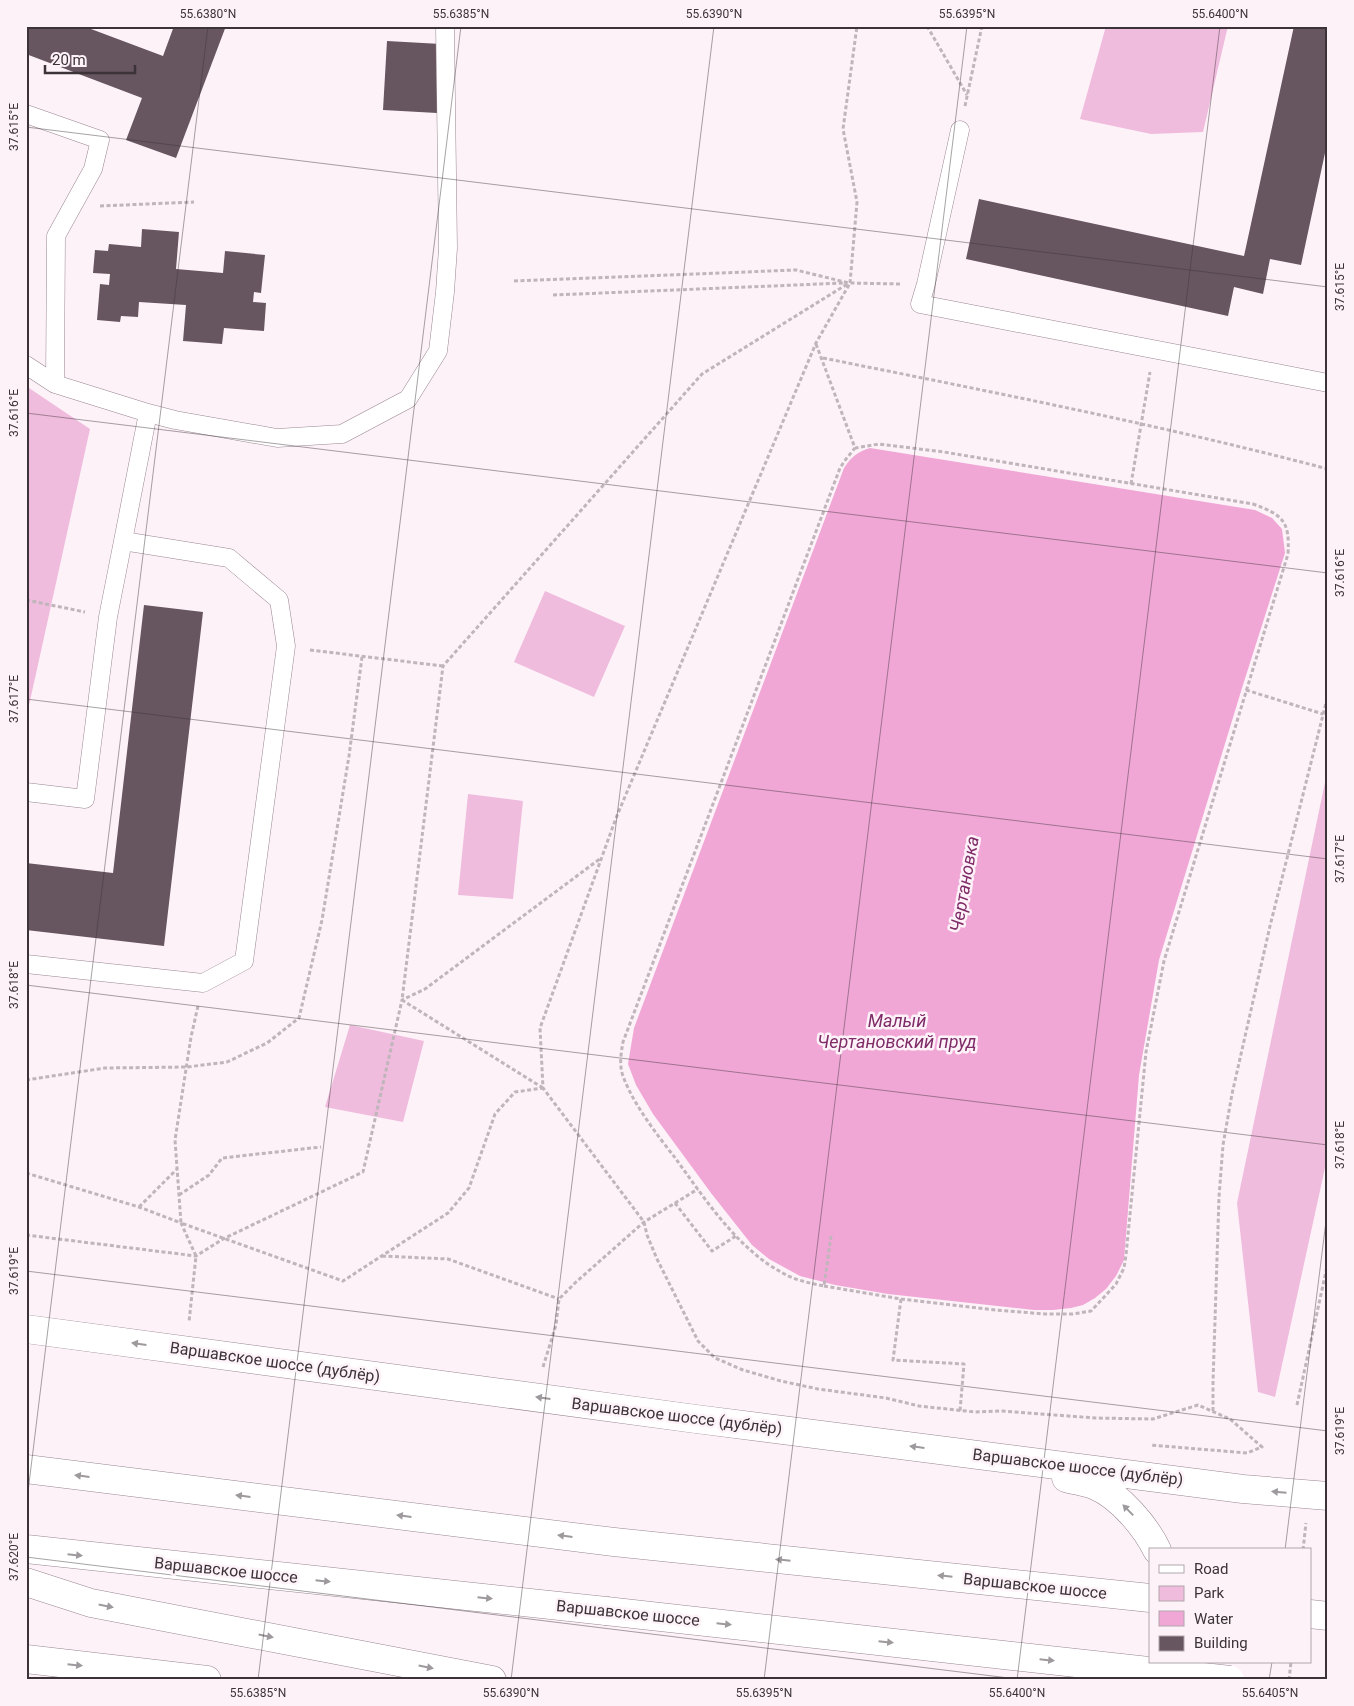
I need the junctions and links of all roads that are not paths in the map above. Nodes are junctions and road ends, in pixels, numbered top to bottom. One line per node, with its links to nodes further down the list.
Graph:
1 (445, 26): 7 (lane)
2 (26, 114): 6 (lane)
3 (960, 130): 5 (lane)
4 (26, 365): 6 (lane)
5 (1328, 383)
6 (54, 384): 7 (lane)
7 (148, 413): 8 (lane)
8 (123, 541): 9 (lane); 10 (lane)
9 (26, 792)
10 (26, 964)
11 (26, 1329): 12 (main road, Варшавское шоссе (дублёр))
12 (83, 1336): 13 (main road); 14 (main road, Варшавское шоссе (дублёр), one-way to 12)
13 (26, 1340)
14 (966, 1453): 16 (main road, Варшавское шоссе (дублёр), one-way to 14); 17 (main road, one-way to 14)
15 (26, 1469): 20 (main road, Варшавское шоссе, one-way to 15)
16 (1328, 1496)
17 (1156, 1548)
18 (26, 1549): 28 (main road, Варшавское шоссе, one-way to 28, bridge)
19 (26, 1582): 26 (main road, one-way to 26)
20 (1149, 1598)
21 (1312, 1614): 22 (main road)
22 (1328, 1616)
23 (26, 1659): 25 (main road, one-way to 25)
24 (1162, 1664): 27 (main road)
25 (207, 1680)
26 (492, 1680)
27 (1156, 1680)
28 (1230, 1680)

